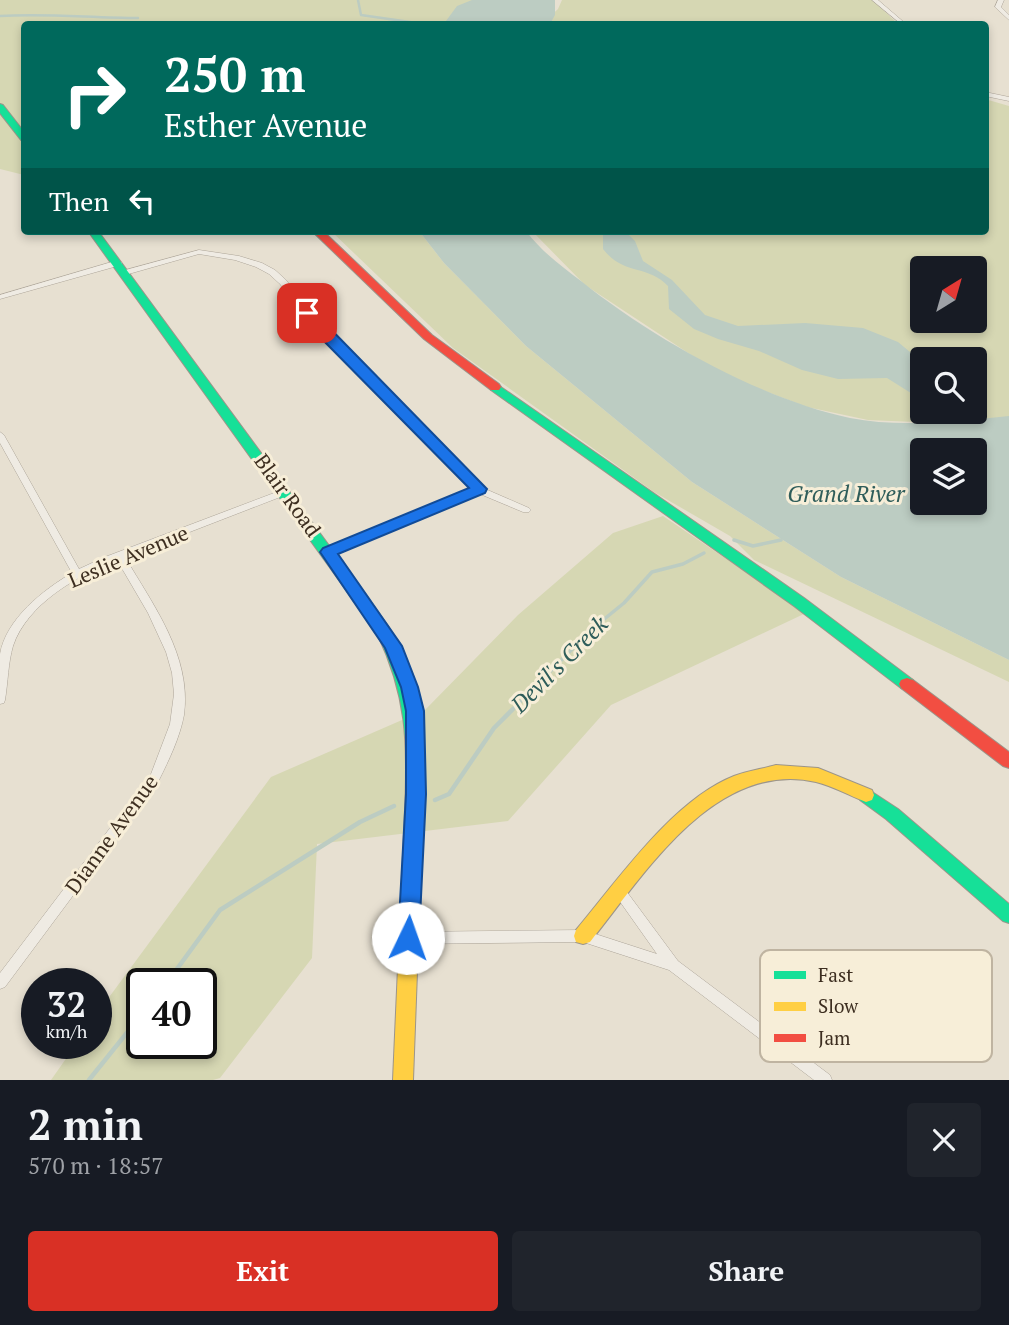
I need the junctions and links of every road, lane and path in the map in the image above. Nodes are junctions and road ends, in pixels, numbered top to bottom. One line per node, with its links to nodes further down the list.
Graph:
1 (875, 0): 5 (street)
2 (1001, 0): 3 (street); 4 (street)
3 (1009, 1)
4 (1009, 18)
5 (900, 21)
6 (989, 95): 7 (street)
7 (1009, 99)
8 (0, 107): 9 (street)
9 (21, 134)
10 (96, 235): 12 (street, Blair Road)
11 (321, 235): 22 (street)
12 (122, 268): 13 (street); 15 (street); 16 (street, Blair Road)
13 (0, 297)
14 (0, 435): 20 (street)
15 (480, 489): 17 (street); 18 (street)
16 (285, 492): 18 (street, Blair Road); 19 (street, Leslie Avenue)
17 (526, 510)
18 (328, 552): 26 (street, Blair Road)
19 (119, 556): 20 (street, Leslie Avenue); 28 (street, Dianne Avenue)
20 (77, 574): 21 (street, Leslie Avenue)
21 (0, 701)
22 (1009, 761)
23 (620, 892): 24 (street); 25 (street); 27 (street)
24 (1009, 915)
25 (583, 936): 26 (street); 27 (street)
26 (408, 938): 31 (street, Blair Road)
27 (673, 965): 29 (street)
28 (0, 983)
29 (760, 1031)
30 (801, 1062): 32 (street)
31 (403, 1080)
32 (825, 1080)

